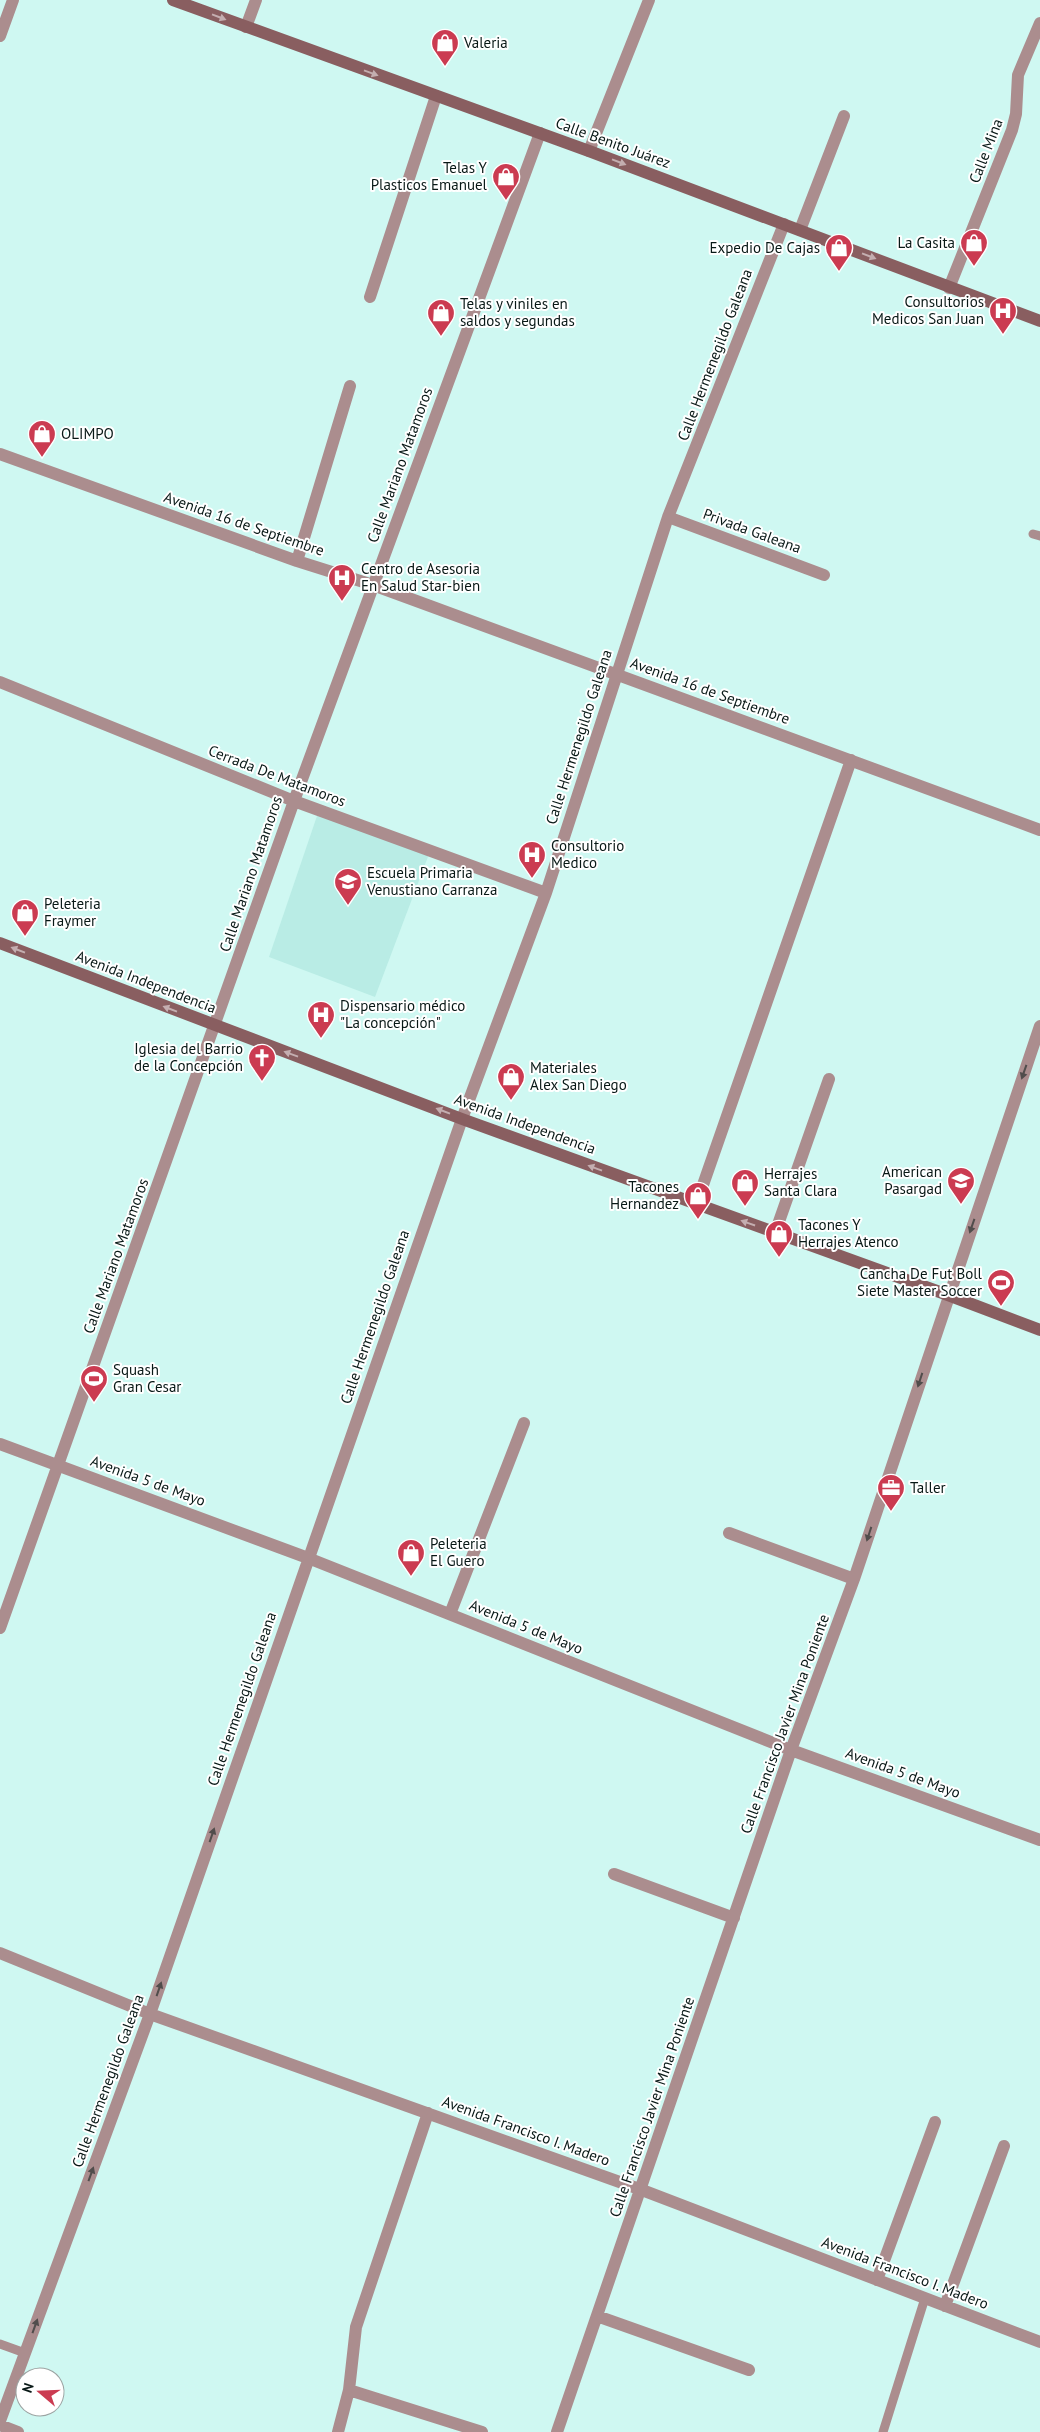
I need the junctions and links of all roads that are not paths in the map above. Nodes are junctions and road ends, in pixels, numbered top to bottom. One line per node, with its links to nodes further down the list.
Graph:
1 (13, 0): 7 (street)
2 (173, 0): 6 (main road, Calle Benito Juárez, one-way to 6)
3 (256, 0): 6 (street)
4 (649, 0): 11 (street)
5 (1040, 23): 14 (street, Calle Mina)
6 (246, 27): 8 (main road, Calle Benito Juárez, one-way to 8)
7 (0, 36)
8 (436, 96): 10 (main road, Calle Benito Juárez); 15 (street)
9 (844, 116): 13 (street)
10 (540, 133): 11 (main road, Calle Benito Juárez); 22 (street, Calle Mariano Matamoros)
11 (589, 150): 12 (main road, Calle Benito Juárez, one-way to 12)
12 (784, 224): 13 (main road, Calle Benito Juárez); 19 (street, Calle Hermenegildo Galeana)
13 (800, 230): 14 (main road, Calle Benito Juárez, one-way to 14)
14 (949, 288): 16 (main road, Calle Benito Juárez)
15 (370, 297)
16 (1040, 321)
17 (350, 386): 20 (street)
18 (0, 454): 20 (street, Avenida 16 de Septiembre)
19 (668, 517): 21 (street, Privada Galeana); 23 (street, Calle Hermenegildo Galeana)
20 (297, 561): 22 (street, Avenida 16 de Septiembre)
21 (824, 575)
22 (373, 585): 23 (street, Avenida 16 de Septiembre); 26 (street, Calle Mariano Matamoros)
23 (616, 674): 25 (street, Avenida 16 de Septiembre); 28 (street, Calle Hermenegildo Galeana)
24 (0, 682): 26 (street, Cerrada De Matamoros)
25 (851, 760): 27 (street, Avenida 16 de Septiembre); 34 (street)
26 (294, 801): 28 (street, Cerrada De Matamoros); 30 (street, Calle Mariano Matamoros)
27 (1040, 830)
28 (546, 893): 33 (street, Calle Hermenegildo Galeana)
29 (0, 943): 30 (main road, Avenida Independencia, one-way to 29)
30 (215, 1026): 33 (main road, Avenida Independencia, one-way to 30); 40 (street, Calle Mariano Matamoros)
31 (1040, 1026): 36 (street, Calle Francisco Javier Mina Poniente, one-way to 36)
32 (829, 1079): 35 (street)
33 (462, 1118): 34 (main road, Avenida Independencia, one-way to 33); 42 (street, Calle Hermenegildo Galeana)
34 (696, 1205): 35 (main road, Avenida Independencia, one-way to 34)
35 (775, 1233): 36 (main road, Avenida Independencia)
36 (948, 1295): 37 (main road, Avenida Independencia); 43 (street, Calle Francisco Javier Mina Poniente, one-way to 43)
37 (1040, 1330)
38 (524, 1423): 44 (street)
39 (0, 1444): 40 (street, Avenida 5 de Mayo)
40 (58, 1464): 42 (street, Avenida 5 de Mayo); 45 (street, Calle Mariano Matamoros)
41 (729, 1533): 43 (street)
42 (308, 1558): 44 (street, Avenida 5 de Mayo); 51 (street, Calle Hermenegildo Galeana, one-way to 42)
43 (854, 1579): 46 (street, Calle Francisco Javier Mina Poniente)
44 (450, 1614): 46 (street, Avenida 5 de Mayo)
45 (0, 1628)
46 (791, 1750): 47 (street, Avenida 5 de Mayo); 49 (street, Calle Francisco Javier Mina Poniente)
47 (1040, 1840)
48 (614, 1874): 49 (street)
49 (734, 1918): 55 (street, Calle Francisco Javier Mina Poniente)
50 (0, 1953): 51 (street, Avenida Francisco I. Madero)
51 (150, 2014): 52 (street, Avenida Francisco I. Madero); 62 (street, Calle Hermenegildo Galeana, one-way to 51)
52 (428, 2113): 55 (street, Avenida Francisco I. Madero); 64 (street)
53 (934, 2122): 56 (street)
54 (1004, 2146): 58 (street)
55 (642, 2190): 56 (street, Avenida Francisco I. Madero); 59 (street, Calle Francisco Javier Mina Poniente)
56 (877, 2280): 57 (street, Avenida Francisco I. Madero)
57 (926, 2298): 58 (street, Avenida Francisco I. Madero); 71 (lane)
58 (945, 2306): 60 (street, Avenida Francisco I. Madero)
59 (597, 2316): 63 (street); 70 (street, Calle Francisco Javier Mina Poniente)
60 (1040, 2342)
61 (0, 2344): 62 (lane)
62 (25, 2353): 65 (street, Calle Hermenegildo Galeana)
63 (749, 2370)
64 (349, 2390): 68 (street); 69 (street)
65 (0, 2421)
66 (0, 2426): 67 (street)
67 (18, 2432)
68 (338, 2432)
69 (482, 2432)
70 (558, 2432)
71 (883, 2432)

